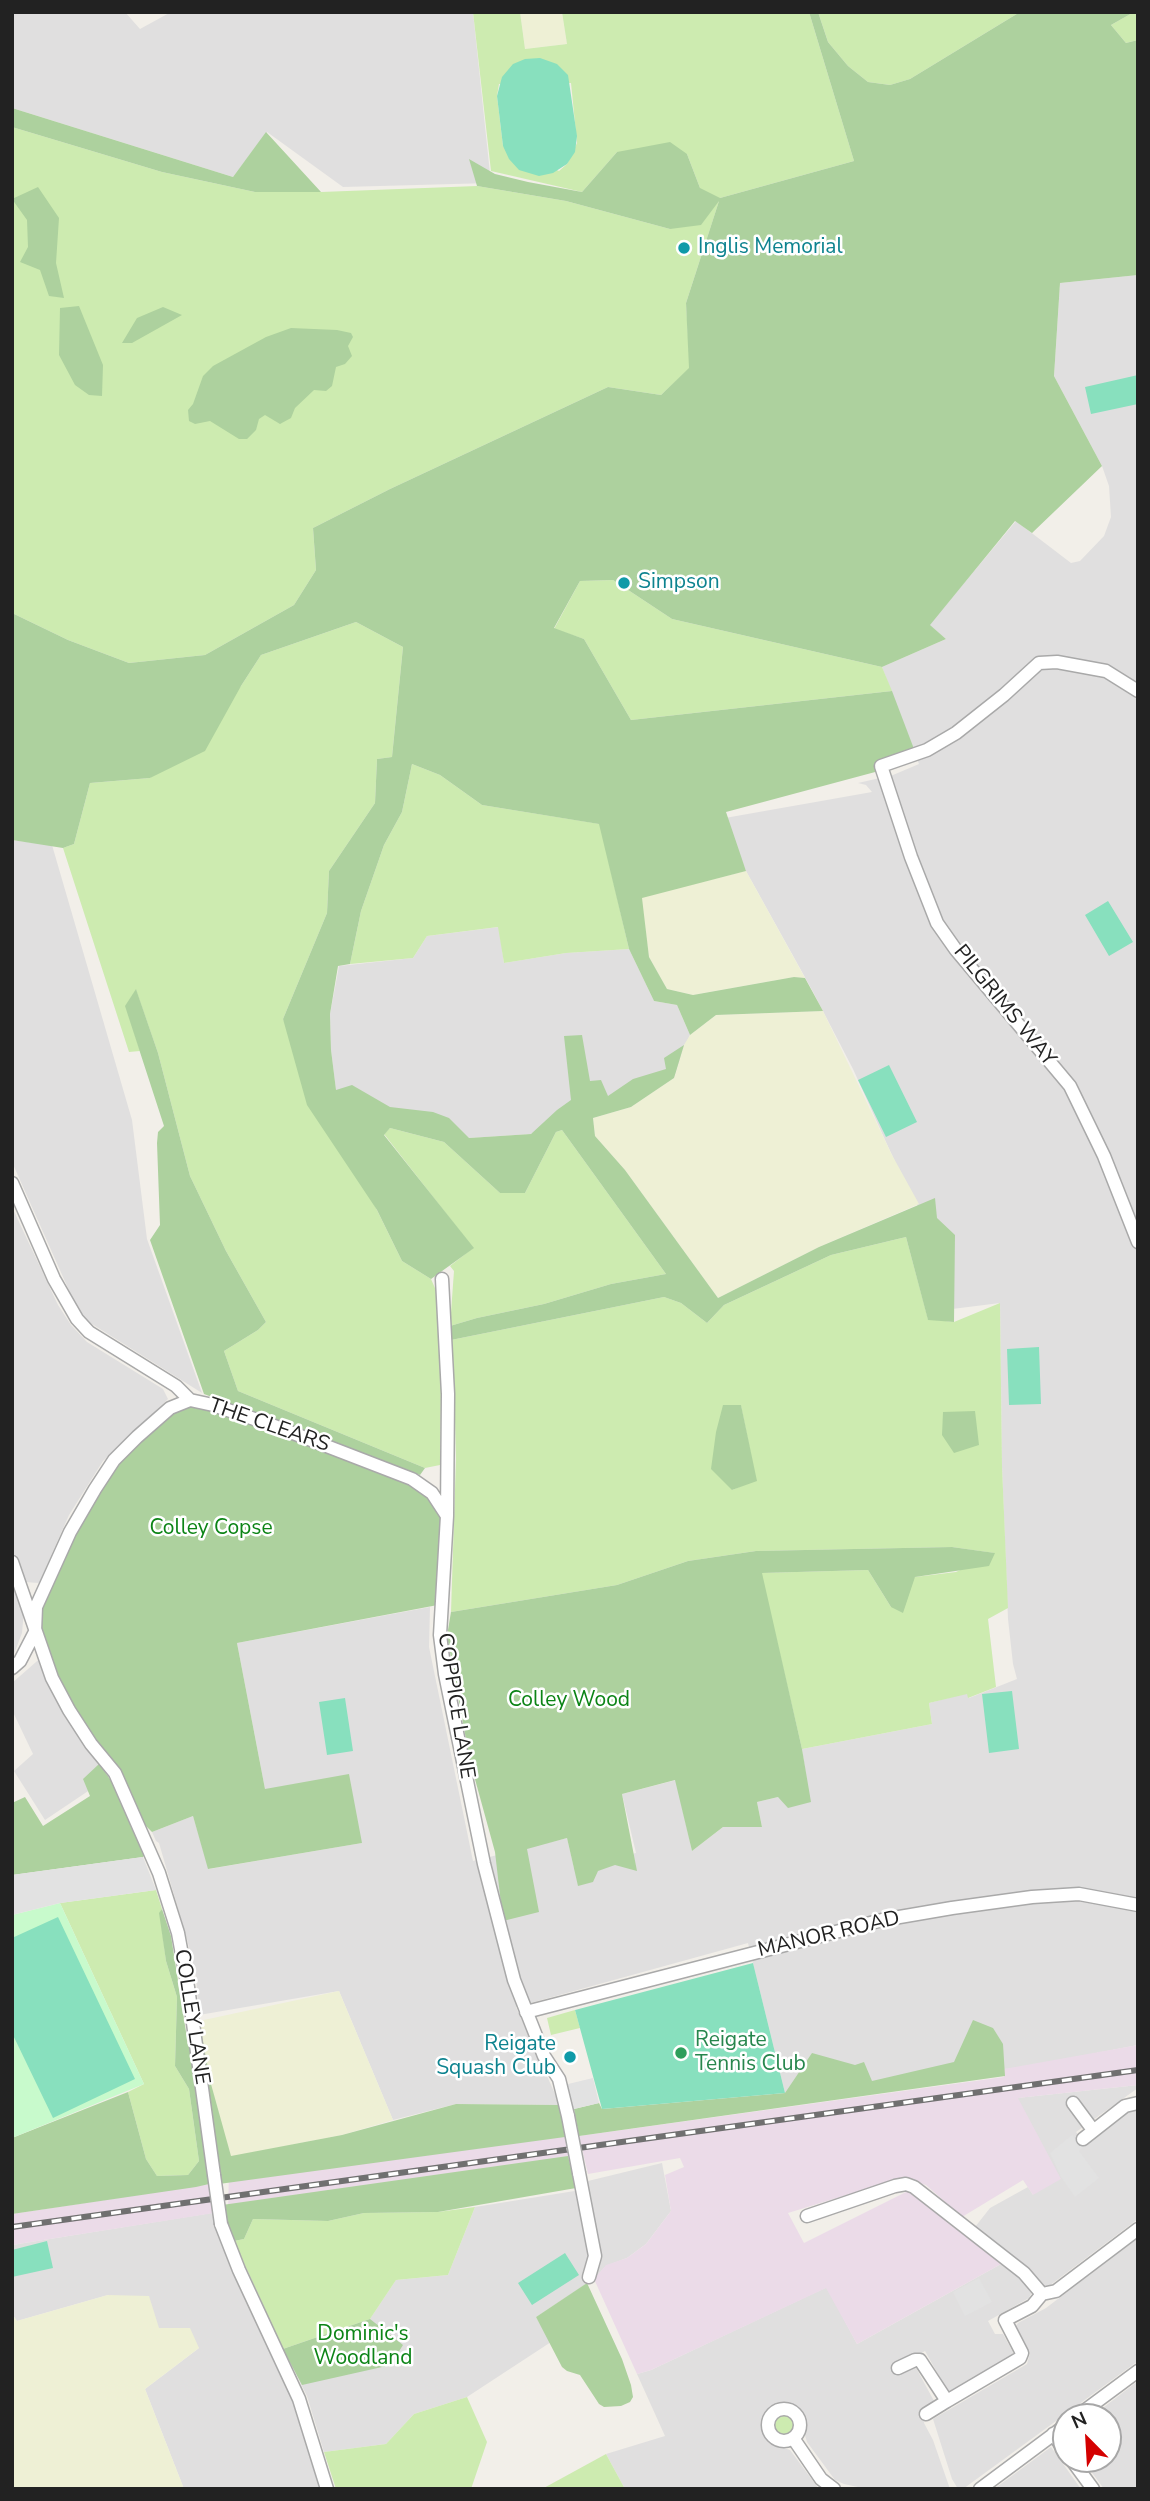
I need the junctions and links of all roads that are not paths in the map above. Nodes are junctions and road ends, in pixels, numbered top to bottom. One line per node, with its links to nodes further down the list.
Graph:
1 (1138, 691): 3 (street, PILGRIMS WAY)
2 (12, 1183): 5 (street)
3 (1138, 1242)
4 (442, 1279): 6 (street, COPPICE LANE)
5 (190, 1400): 6 (street, THE CLEARS); 8 (street, THE CLEARS)
6 (447, 1517): 11 (street, COPPICE LANE)
7 (12, 1562): 8 (street, COLLEY LANE)
8 (35, 1632): 9 (street, THE CLEARS); 26 (street, COLLEY LANE, bridge)
9 (12, 1668)
10 (1138, 1905): 11 (street, MANOR ROAD)
11 (526, 2012): 16 (street, COPPICE LANE, bridge)
12 (1073, 2103): 13 (street)
13 (1138, 2103)
14 (807, 2216): 17 (street)
15 (1138, 2229): 17 (street)
16 (589, 2277)
17 (1042, 2294): 20 (street)
18 (898, 2368): 20 (street)
19 (1138, 2371): 21 (street)
20 (947, 2402): 22 (street)
21 (1095, 2403)
22 (926, 2414)
23 (1052, 2435): 28 (street)
24 (793, 2438): 27 (street)
25 (1081, 2473): 29 (street)
26 (327, 2489)
27 (834, 2489)
28 (980, 2489)
29 (1093, 2489)

